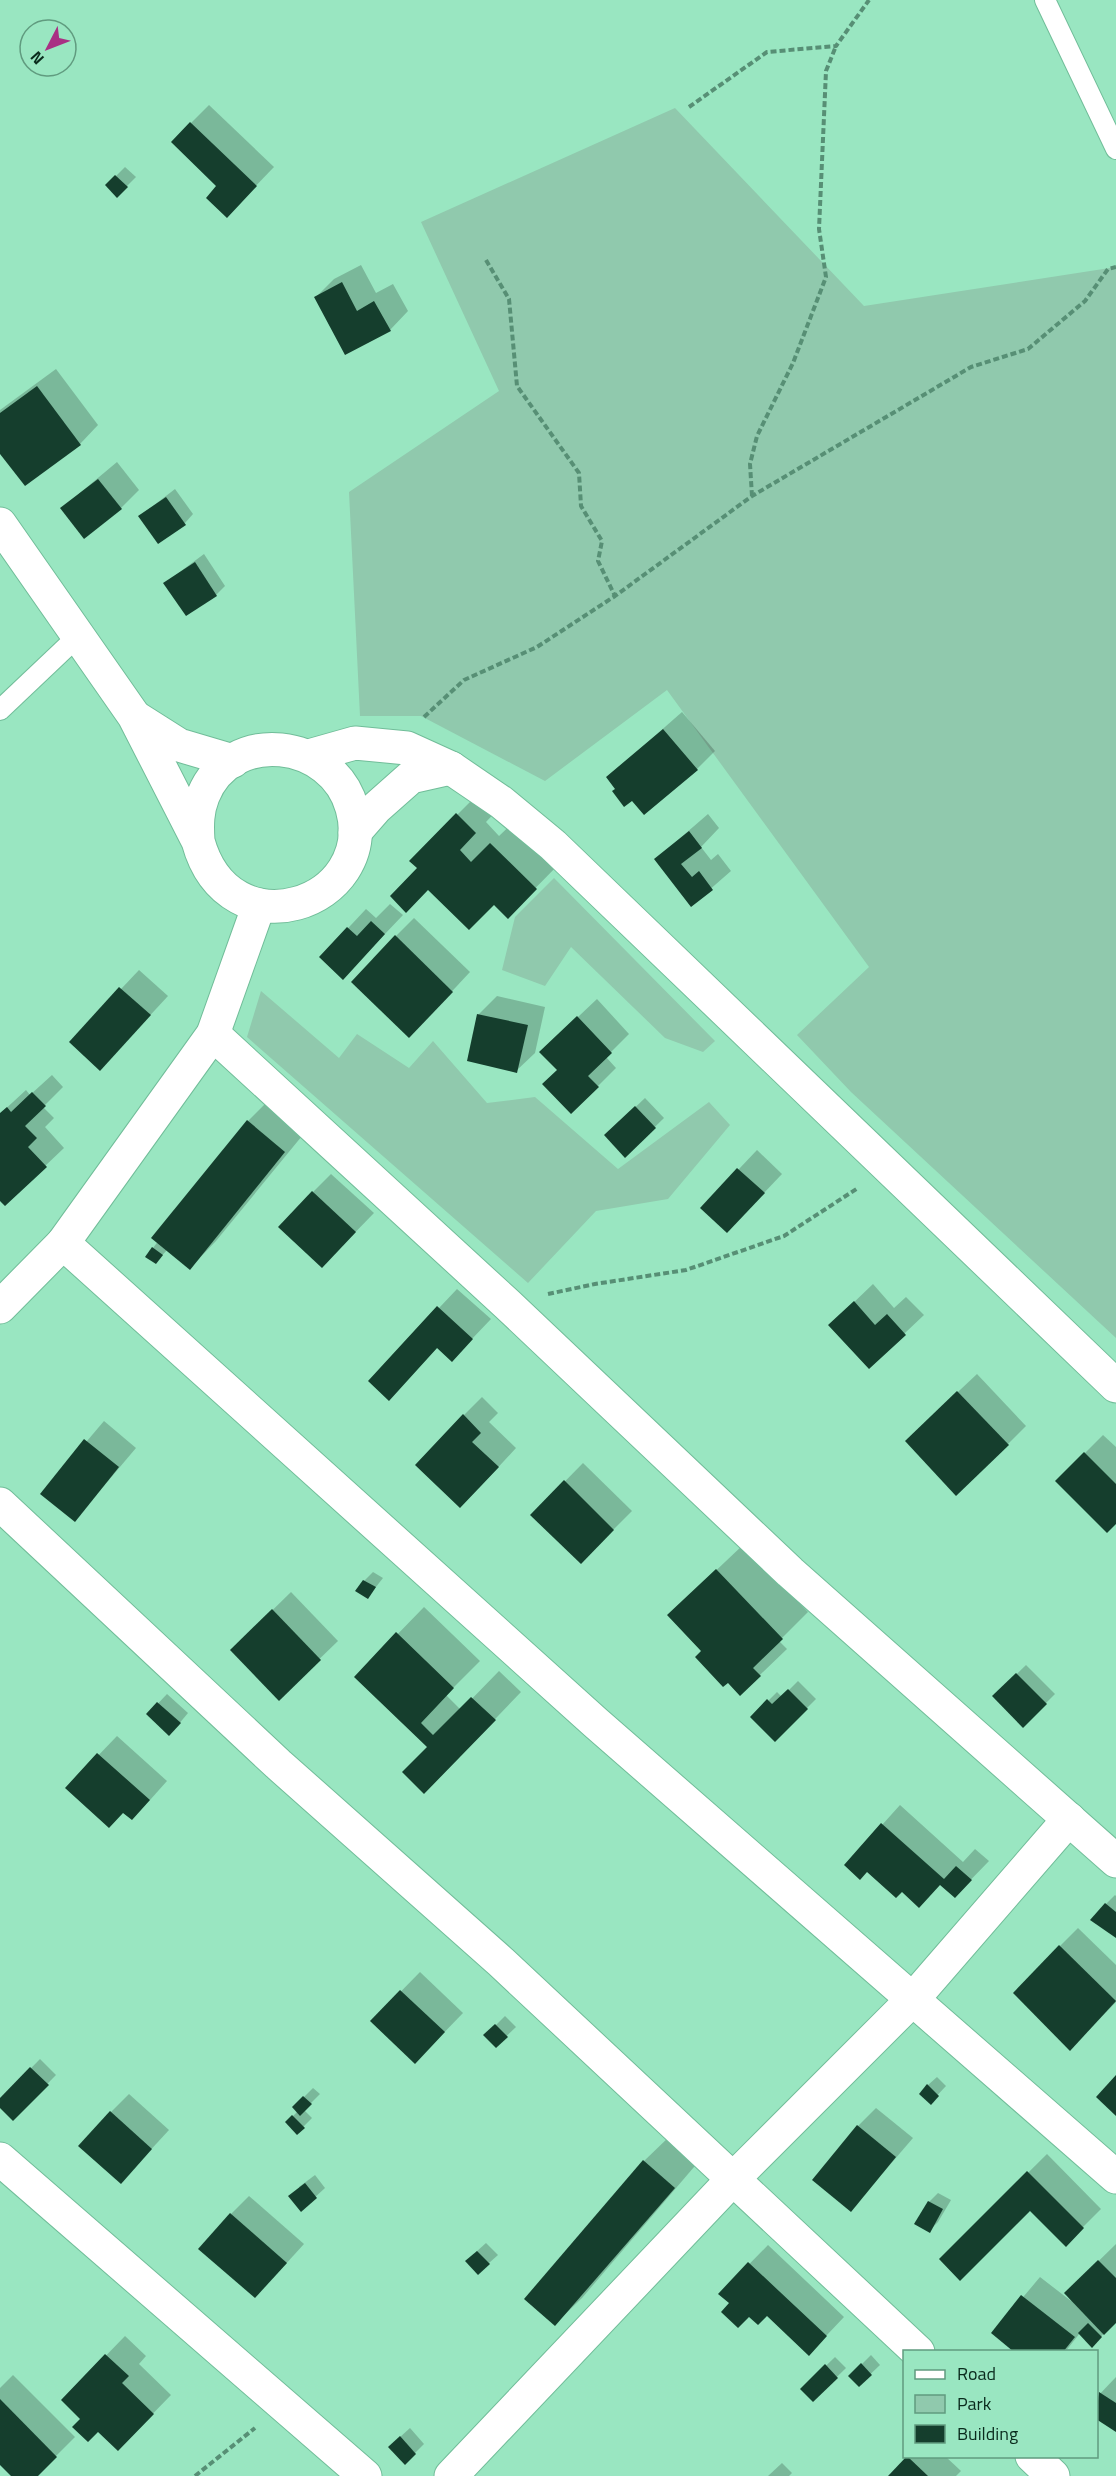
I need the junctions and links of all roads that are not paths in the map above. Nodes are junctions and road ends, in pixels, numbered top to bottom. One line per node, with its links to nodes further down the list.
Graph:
1 (1046, 0): 2 (lane)
2 (1116, 149)
3 (0, 524): 4 (street)
4 (77, 638): 5 (lane); 6 (street)
5 (0, 710)
6 (134, 716): 8 (street); 11 (street)
7 (309, 756): 8 (street); 9 (street); 10 (street)
8 (233, 761): 11 (street)
9 (451, 768): 10 (street); 16 (street)
10 (355, 832): 12 (street)
11 (198, 841): 12 (street)
12 (259, 905): 13 (street)
13 (213, 1034): 14 (street); 18 (street)
14 (63, 1243): 15 (street); 20 (street)
15 (0, 1307)
16 (1116, 1386)
17 (0, 1504): 23 (street)
18 (1069, 1819): 19 (street); 20 (street)
19 (1111, 1847)
20 (913, 1999): 22 (street); 23 (street)
21 (0, 2159): 26 (street)
22 (1116, 2177)
23 (733, 2179): 24 (street); 27 (street)
24 (916, 2350)
25 (1033, 2458): 28 (street)
26 (365, 2476)
27 (451, 2476)
28 (1053, 2476)

